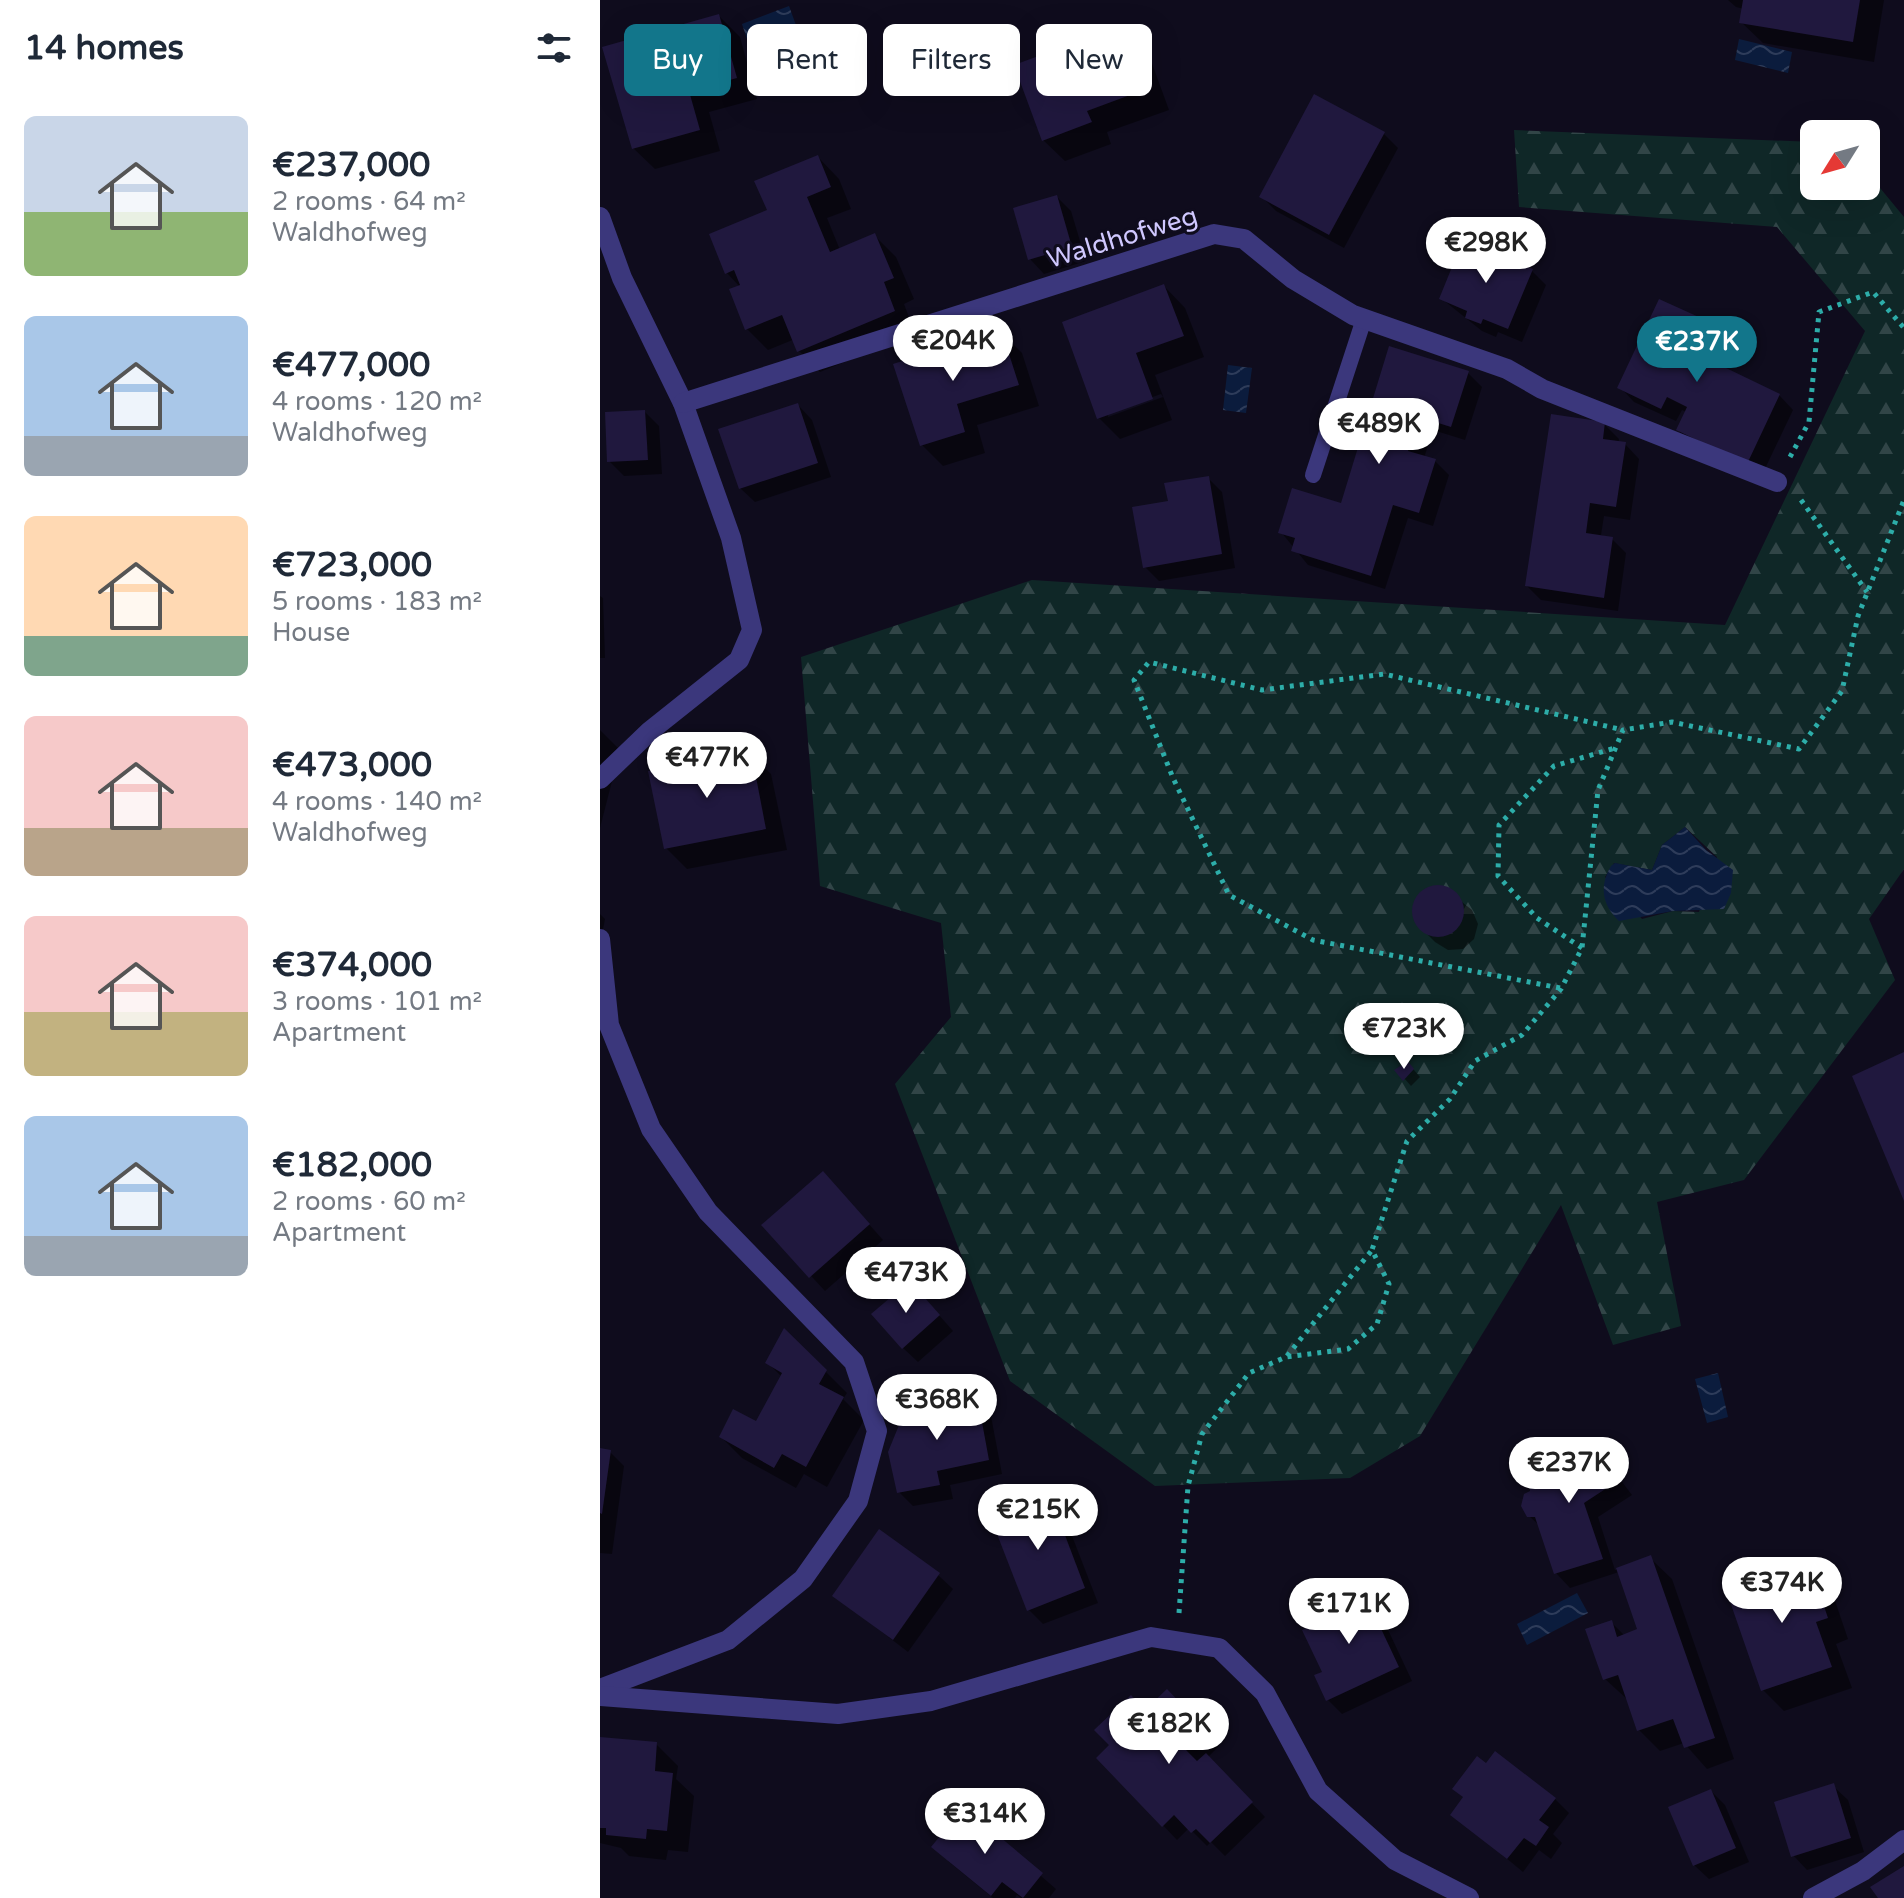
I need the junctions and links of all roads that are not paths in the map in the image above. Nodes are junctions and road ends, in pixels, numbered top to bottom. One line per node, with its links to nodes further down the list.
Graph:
1 (600, 217): 3 (street)
2 (1364, 319): 3 (street, Waldhofweg); 4 (lane); 5 (street, Waldhofweg)
3 (683, 403): 6 (street)
4 (1313, 475)
5 (1777, 482)
6 (600, 779)
7 (600, 939): 8 (street)
8 (608, 1042): 9 (street)
9 (600, 1689)
10 (600, 1696): 12 (street)
11 (1904, 1840): 13 (street)
12 (1469, 1898)
13 (1813, 1898)

